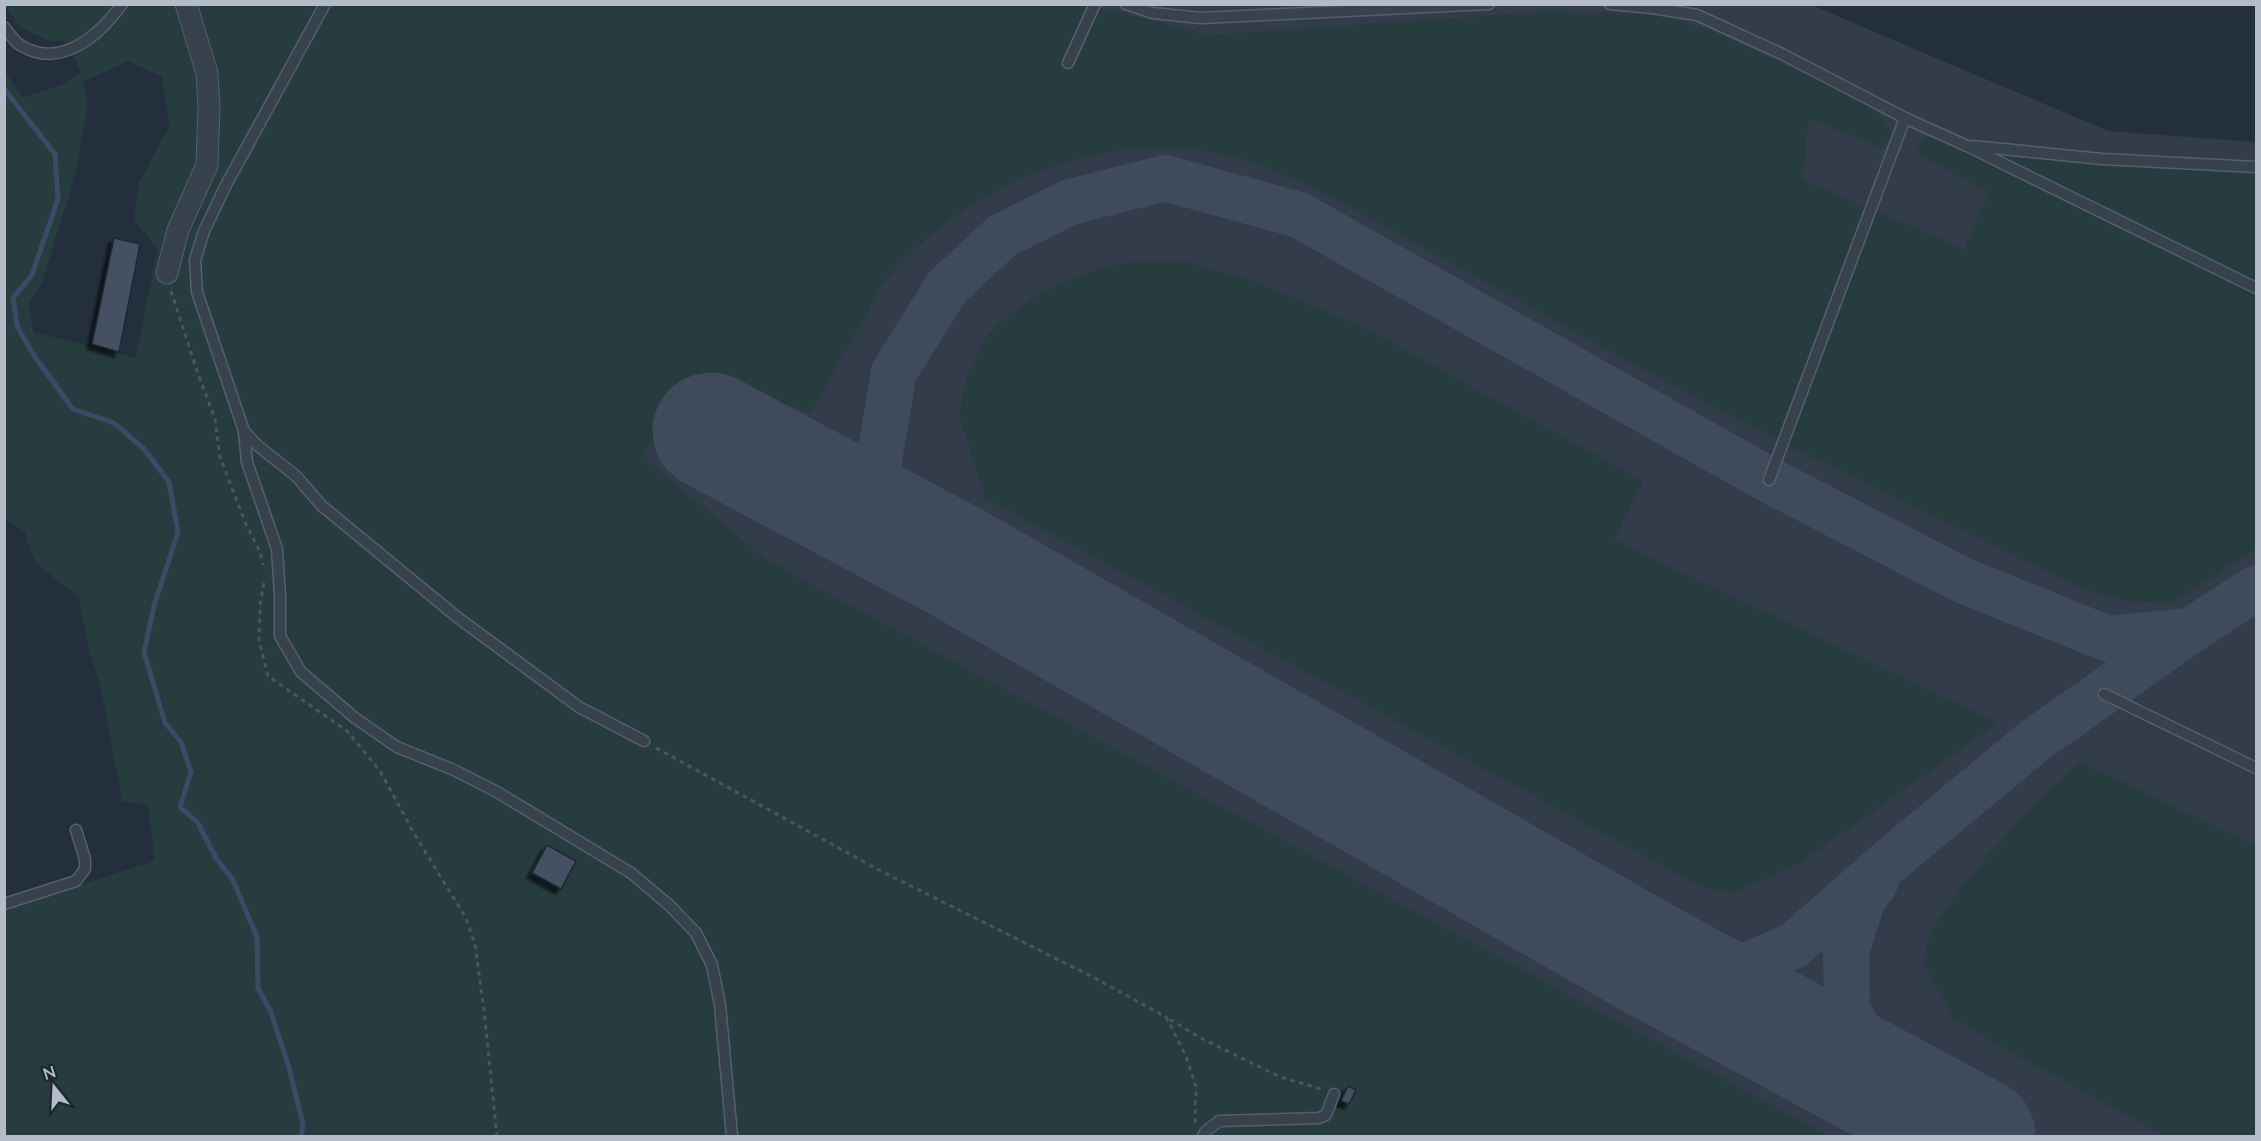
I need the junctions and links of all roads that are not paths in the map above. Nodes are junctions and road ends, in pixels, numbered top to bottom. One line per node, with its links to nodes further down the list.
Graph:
1 (122, 4): 8 (lane)
2 (186, 4): 13 (street)
3 (325, 4): 15 (lane)
4 (1095, 4): 9 (lane)
5 (1126, 4): 6 (lane)
6 (1489, 4)
7 (1610, 4): 10 (lane)
8 (4, 27)
9 (1068, 63)
10 (1905, 118): 11 (lane); 16 (lane)
11 (1967, 146): 12 (lane); 14 (lane)
12 (2256, 167)
13 (167, 273)
14 (2256, 288)
15 (244, 431): 18 (lane); 24 (lane)
16 (1769, 480)
17 (2104, 694): 19 (lane)
18 (644, 741)
19 (2256, 768)
20 (76, 830): 21 (lane)
21 (4, 904)
22 (1334, 1094): 23 (lane)
23 (1199, 1132)
24 (732, 1137)

